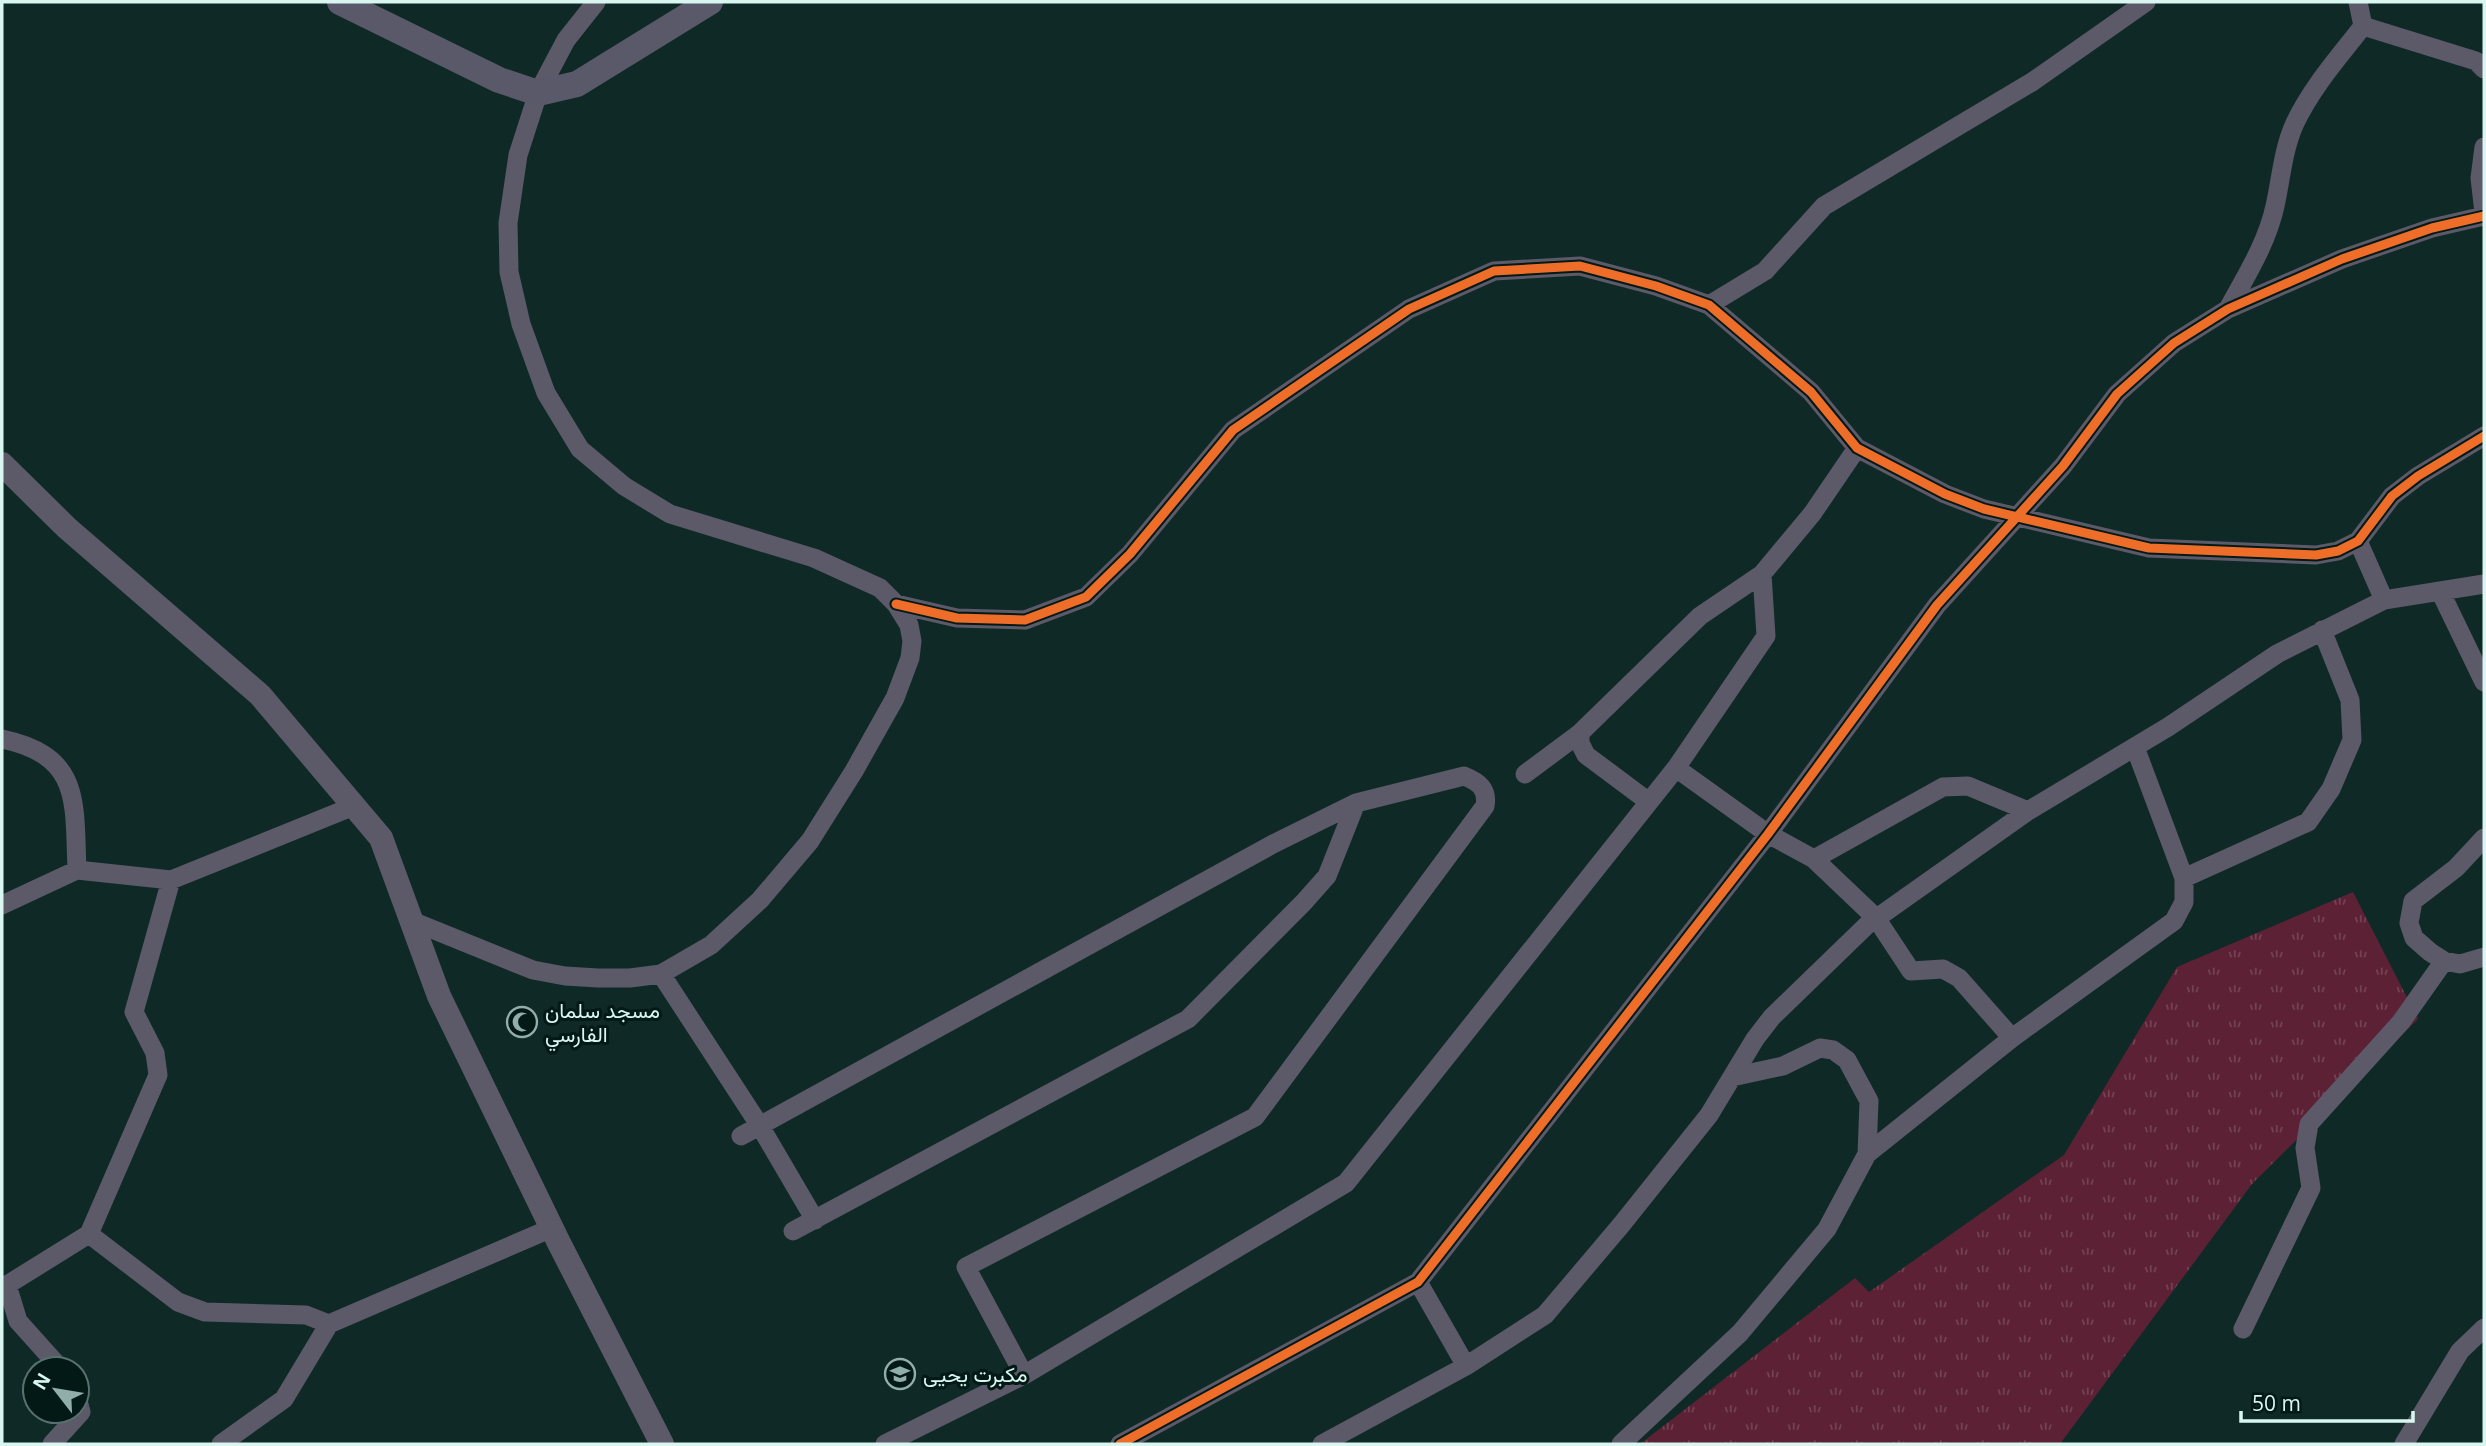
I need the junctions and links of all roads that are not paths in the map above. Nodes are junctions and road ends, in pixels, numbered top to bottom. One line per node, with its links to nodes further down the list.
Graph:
1 (340, 2): 8 (main road)
2 (596, 2): 8 (street)
3 (710, 2): 8 (main road)
4 (2146, 2): 11 (street)
5 (2358, 2): 6 (street)
6 (2363, 26): 7 (street); 12 (street)
7 (2484, 69)
8 (538, 93): 22 (street)
9 (2484, 147): 10 (street)
10 (2484, 214): 12 (street)
11 (1709, 305): 14 (street); 22 (street)
12 (2228, 309): 16 (street)
13 (2484, 436): 17 (street)
14 (1857, 448): 16 (street); 18 (street)
15 (2, 464): 32 (street)
16 (2018, 516): 17 (street); 34 (street)
17 (2358, 541): 21 (street)
18 (1762, 574): 25 (street); 28 (street)
19 (2484, 584): 20 (street)
20 (2440, 591): 21 (street); 24 (street)
21 (2384, 600): 23 (street)
22 (896, 604): 45 (street)
23 (2322, 630): 27 (street); 38 (street)
24 (2484, 682)
25 (1580, 733): 29 (street); 30 (street)
26 (2, 739): 37 (street)
27 (2135, 747): 33 (street); 38 (street)
28 (1675, 768): 30 (street); 34 (street)
29 (1525, 774)
30 (1649, 802): 62 (street)
31 (1356, 803): 48 (street); 51 (street); 62 (street)
32 (354, 806): 39 (street); 42 (street)
33 (2028, 811): 36 (street); 41 (street)
34 (1768, 834): 36 (street); 55 (street)
35 (2484, 838): 44 (street)
36 (1814, 859): 41 (street)
37 (77, 870): 39 (street); 40 (street)
38 (2184, 878): 46 (street)
39 (171, 880): 54 (street)
40 (2, 905)
41 (1876, 918): 46 (street); 47 (street)
42 (412, 921): 45 (street); 52 (street)
43 (2484, 957): 44 (street)
44 (2444, 961): 59 (street)
45 (661, 974): 48 (street)
46 (2012, 1038): 50 (street)
47 (1732, 1077): 50 (street); 61 (street)
48 (760, 1126): 49 (street); 51 (street)
49 (741, 1136)
50 (1867, 1154): 70 (street)
51 (815, 1220): 53 (street)
52 (552, 1228): 57 (street); 66 (street)
53 (793, 1231)
54 (89, 1234): 56 (street); 57 (street)
55 (1418, 1282): 61 (street); 68 (street)
56 (4, 1285): 60 (street)
57 (329, 1324): 65 (street)
58 (2484, 1328): 71 (street)
59 (2243, 1329)
60 (48, 1355)
61 (1466, 1366): 69 (street)
62 (1024, 1375): 67 (street)
63 (69, 1425): 64 (street)
64 (52, 1444)
65 (221, 1444)
66 (662, 1444)
67 (885, 1444)
68 (1120, 1444)
69 (1324, 1444)
70 (1621, 1444)
71 (2403, 1444)

